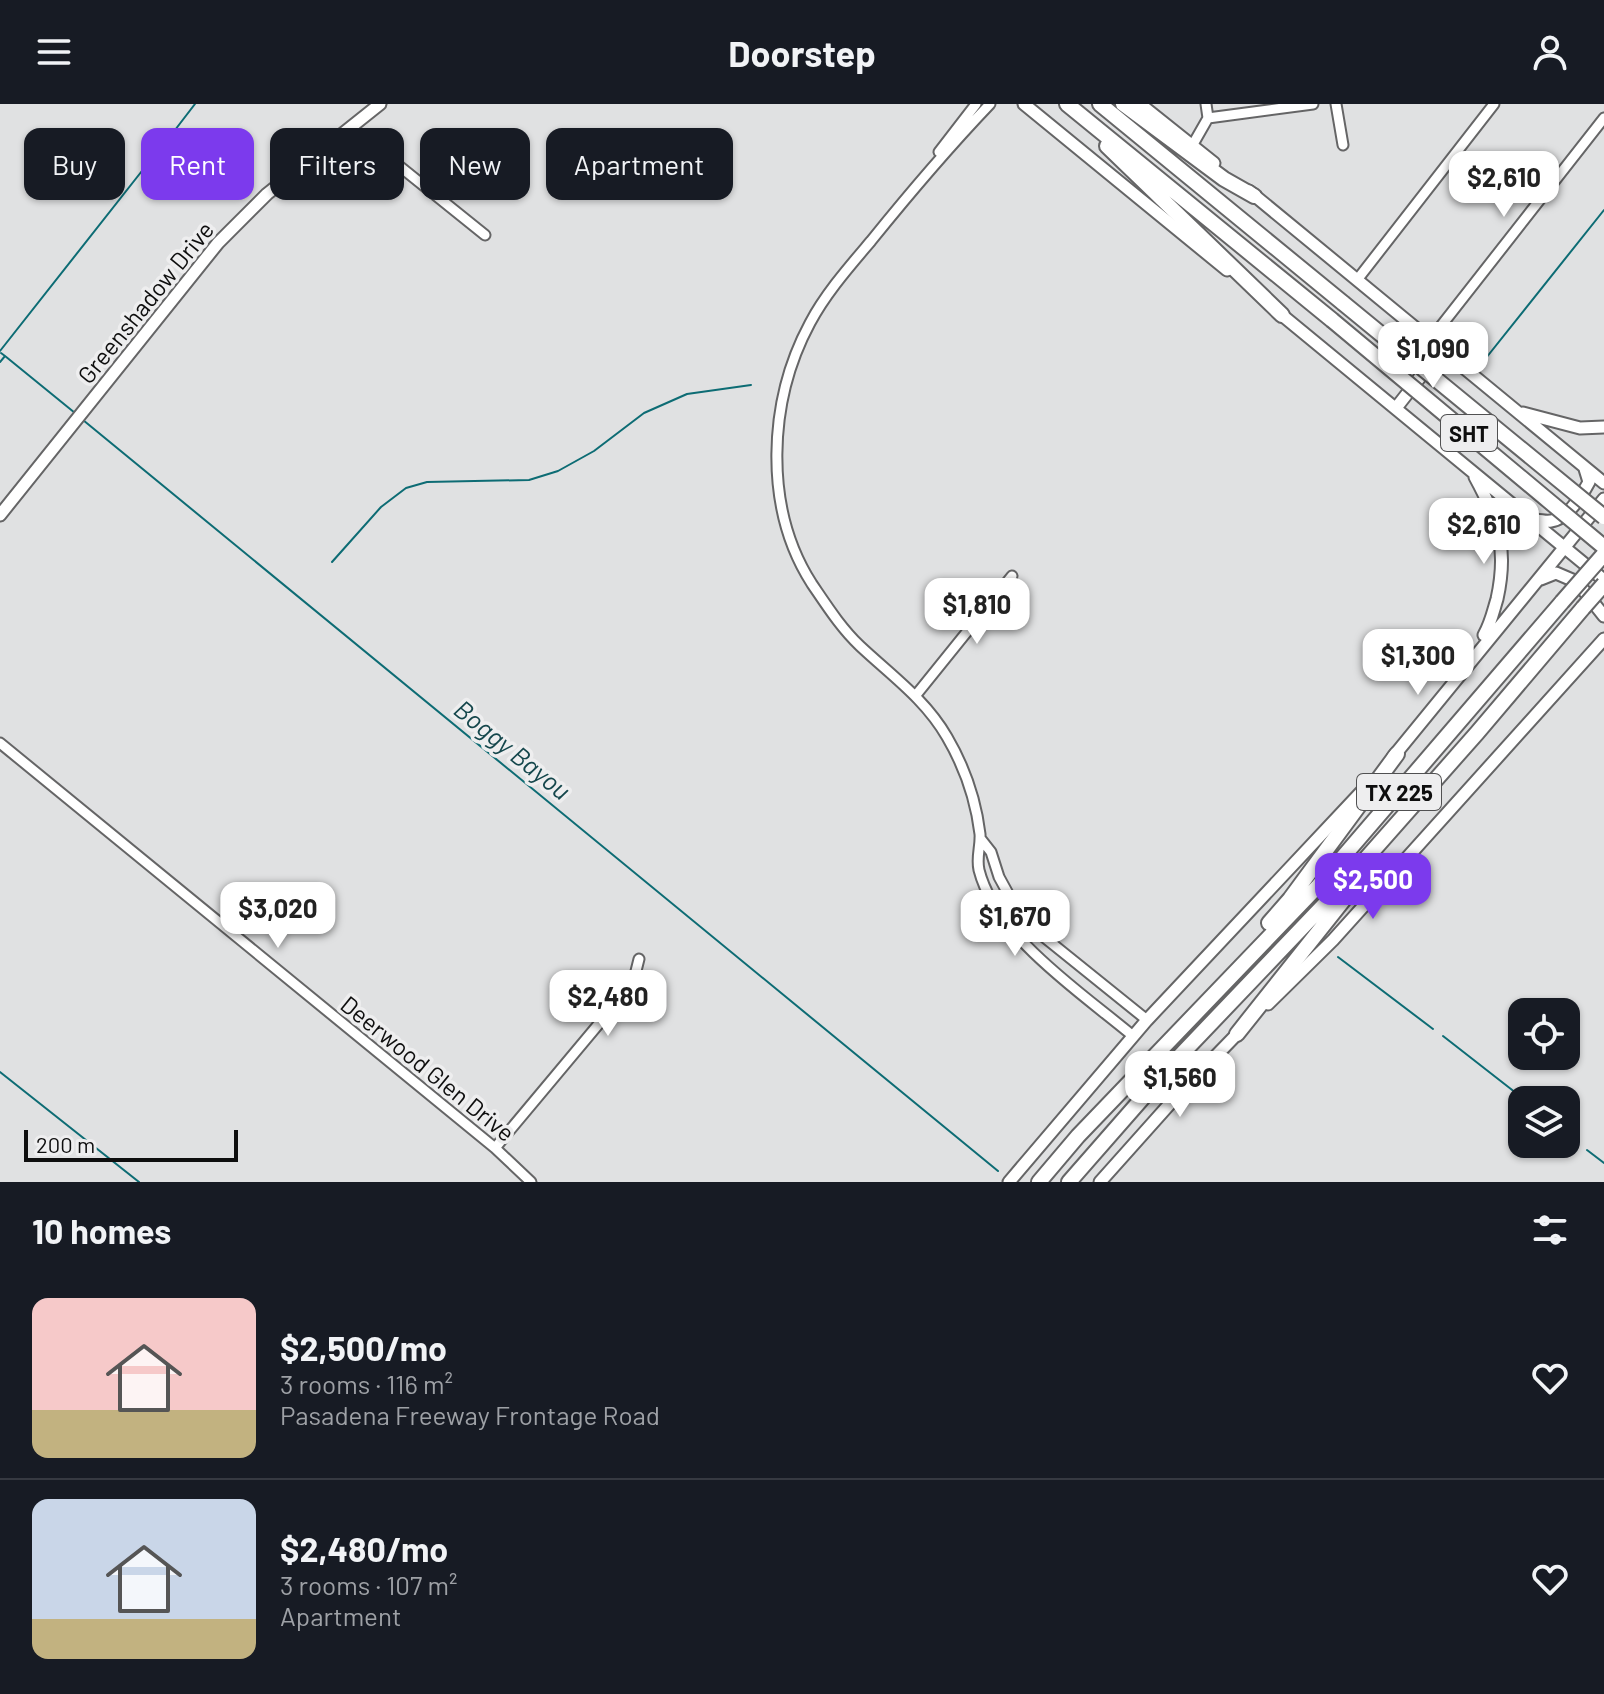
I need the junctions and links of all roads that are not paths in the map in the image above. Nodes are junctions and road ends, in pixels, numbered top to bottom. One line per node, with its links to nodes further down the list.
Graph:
1 (380, 104): 15 (main road, Greenshadow Drive)
2 (976, 104): 21 (street)
3 (990, 104): 21 (street)
4 (1024, 104): 24 (main road)
5 (1066, 104): 24 (highway); 38 (highway, SHT, bridge)
6 (1100, 104): 35 (highway, SHT, bridge)
7 (1123, 104): 20 (highway)
8 (1140, 104): 17 (main road)
9 (1206, 104): 13 (street)
10 (1313, 104): 13 (street)
11 (1336, 104): 16 (street)
12 (1492, 105): 23 (street)
13 (1208, 118): 17 (street)
14 (1604, 118): 25 (street)
15 (352, 128)
16 (1343, 145)
17 (1192, 146): 20 (main road)
18 (404, 170): 22 (street)
19 (270, 192): 34 (main road, Greenshadow Drive)
20 (1254, 196): 23 (main road)
21 (899, 206): 47 (street)
22 (485, 235)
23 (1357, 280): 25 (main road)
24 (1282, 315): 27 (main road)
25 (1430, 340): 26 (main road)
26 (1442, 349): 27 (main road); 28 (main road)
27 (1396, 408): 31 (main road)
28 (1517, 411): 29 (main road); 30 (main road)
29 (1604, 427)
30 (1584, 466): 32 (main road); 36 (main road)
31 (1471, 470): 36 (main road); 46 (main road)
32 (1604, 483)
33 (1604, 499): 37 (main road)
34 (0, 515)
35 (1604, 517)
36 (1530, 519): 37 (main road)
37 (1564, 547): 41 (main road); 42 (main road)
38 (1604, 547)
39 (1604, 554): 55 (highway, TX 225, bridge)
40 (1012, 576): 47 (street)
41 (1604, 582): 48 (highway, TX 225, bridge)
42 (1531, 586): 43 (main road); 46 (main road)
43 (1604, 616)
44 (1604, 629): 45 (main road)
45 (1602, 642): 57 (main road)
46 (1469, 663): 50 (main road)
47 (916, 695): 51 (street)
48 (1477, 733): 57 (highway); 63 (highway, TX 225)
49 (0, 743): 59 (street, Deerwood Glen Drive)
50 (1397, 754): 55 (highway); 56 (main road)
51 (980, 838): 52 (street); 53 (street)
52 (1037, 932): 53 (street); 56 (street)
53 (1024, 944): 58 (street)
54 (639, 959): 59 (street)
55 (1230, 976): 62 (highway, TX 225)
56 (1147, 1020): 58 (main road)
57 (1237, 1034): 64 (main road)
58 (1133, 1036): 61 (main road)
59 (495, 1148): 60 (street, Deerwood Glen Drive)
60 (531, 1182)
61 (1009, 1182)
62 (1039, 1182)
63 (1069, 1182)
64 (1100, 1182)

